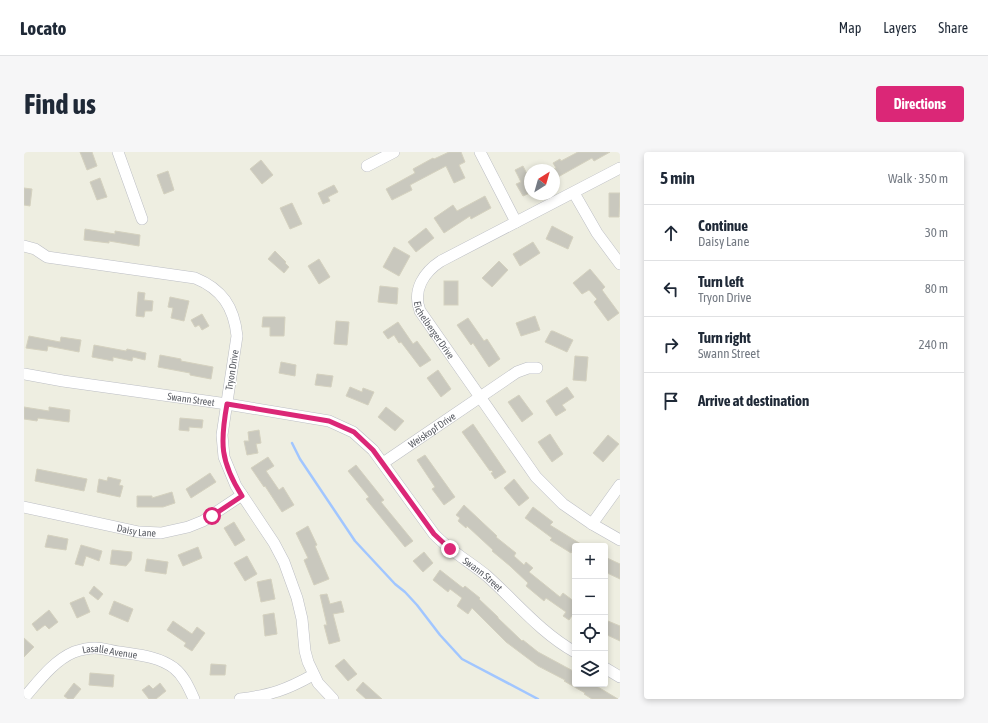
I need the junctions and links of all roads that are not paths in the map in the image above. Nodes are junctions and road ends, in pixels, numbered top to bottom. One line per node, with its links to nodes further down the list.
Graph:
1 (118, 152): 7 (street)
2 (394, 152): 4 (street)
3 (480, 152): 8 (street)
4 (367, 166)
5 (620, 168): 6 (street, Eichelberger Drive)
6 (574, 192): 8 (street, Eichelberger Drive); 10 (street)
7 (142, 219)
8 (516, 222): 13 (street, Eichelberger Drive)
9 (24, 246): 14 (street, Tryon Drive)
10 (620, 264)
11 (537, 368): 13 (street, Weiskopf Drive)
12 (24, 374): 14 (street, Swann Street)
13 (480, 397): 15 (street, Weiskopf Drive); 19 (street, Eichelberger Drive)
14 (227, 404): 15 (street, Swann Street); 17 (street, Tryon Drive)
15 (383, 463): 21 (street, Swann Street)
16 (620, 485): 19 (street)
17 (242, 496): 18 (street, Daisy Lane); 23 (street, Tryon Drive)
18 (24, 507)
19 (592, 524): 20 (street, Eichelberger Drive)
20 (620, 540)
21 (574, 651)
22 (608, 670): 24 (street)
23 (313, 675): 27 (street); 28 (street, Tryon Drive)
24 (620, 677)
25 (24, 698): 26 (street, Lasalle Avenue)
26 (194, 699)
27 (240, 699)
28 (333, 699)

